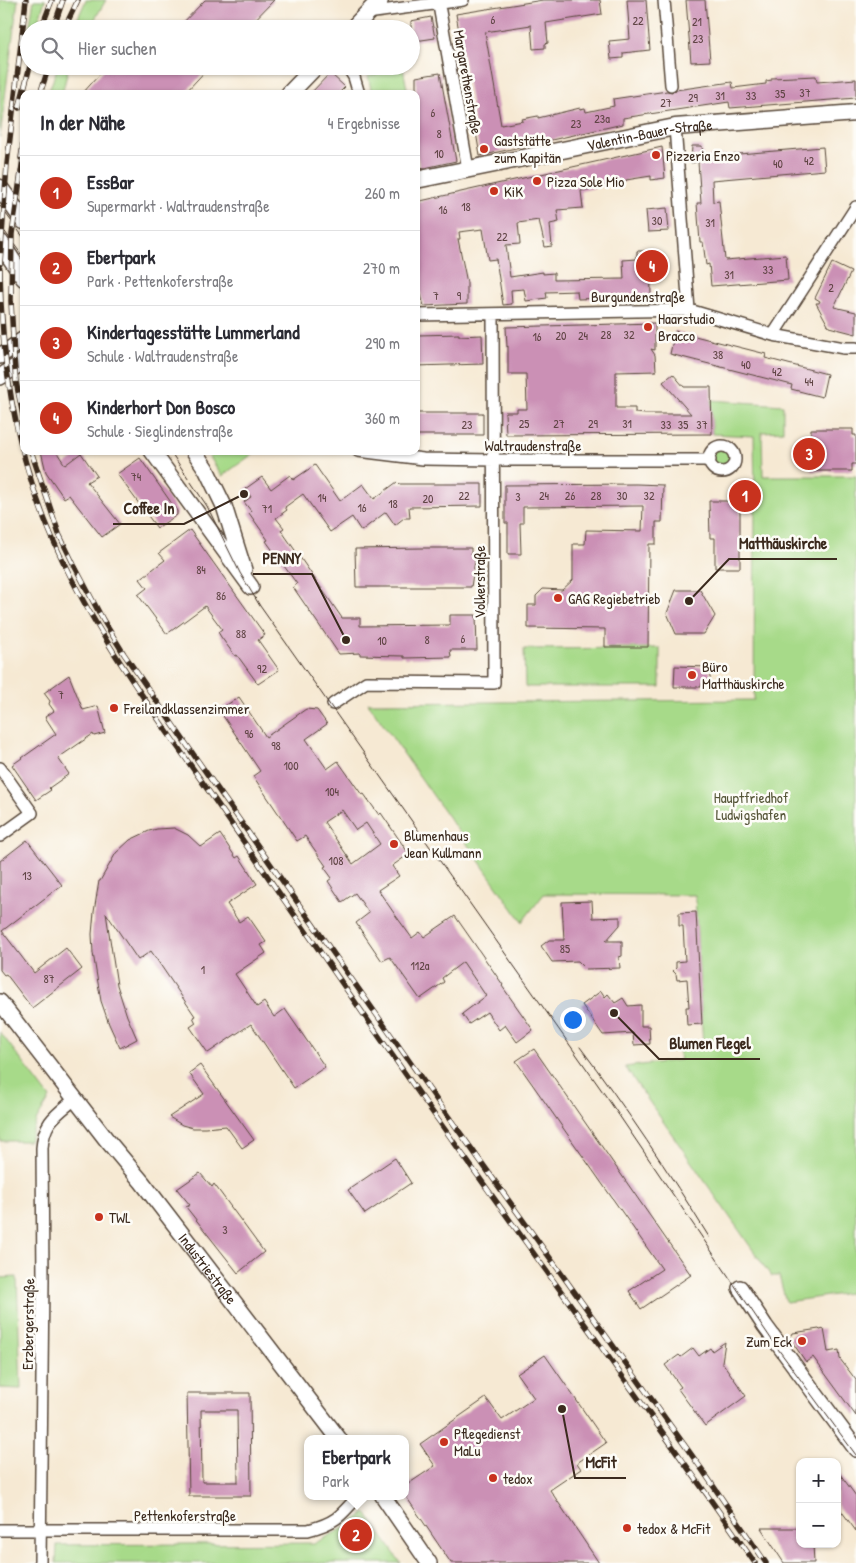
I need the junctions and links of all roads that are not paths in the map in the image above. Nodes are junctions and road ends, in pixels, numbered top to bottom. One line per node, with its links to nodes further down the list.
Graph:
1 (380, 0): 5 (main road)
2 (463, 0): 4 (street)
3 (664, 0): 9 (street)
4 (438, 2): 5 (street); 14 (street, Margarethenstraße)
5 (367, 13): 6 (main road)
6 (360, 20)
7 (307, 75): 10 (main road)
8 (353, 75): 11 (street)
9 (671, 85)
10 (293, 90)
11 (358, 90)
12 (856, 113): 13 (main road, Valentin-Bauer-Straße)
13 (675, 127): 14 (main road, Valentin-Bauer-Straße); 21 (street)
14 (468, 169): 15 (main road, Valentin-Bauer-Straße)
15 (420, 179)
16 (0, 188): 18 (main road)
17 (856, 207): 24 (street)
18 (20, 216)
19 (0, 242): 20 (main road)
20 (20, 272)
21 (689, 310): 22 (street, Burgundenstraße); 24 (street, Burgundenstraße)
22 (493, 314): 23 (street, Burgundenstraße); 33 (street, Volkerstraße)
23 (420, 315)
24 (774, 335): 26 (street, Burgundenstraße)
25 (20, 342): 27 (street)
26 (856, 348)
27 (0, 356)
28 (20, 364): 29 (street)
29 (0, 377)
30 (155, 455): 31 (street)
31 (197, 455)
32 (390, 455): 33 (street, Waltraudenstraße)
33 (495, 460): 34 (street, Waltraudenstraße); 35 (street, Volkerstraße)
34 (710, 460)
35 (333, 704)
36 (0, 768): 37 (street)
37 (0, 836)
38 (0, 1002): 39 (street, Industriestraße)
39 (75, 1099): 41 (street, Industriestraße); 46 (street, Erzbergerstraße)
40 (740, 1288): 42 (street)
41 (336, 1435)
42 (856, 1449)
43 (354, 1500): 46 (street, Pettenkoferstraße)
44 (386, 1500): 48 (street)
45 (0, 1530): 46 (street, Pettenkoferstraße)
46 (40, 1530): 47 (street, Erzbergerstraße)
47 (40, 1563)
48 (430, 1563)

